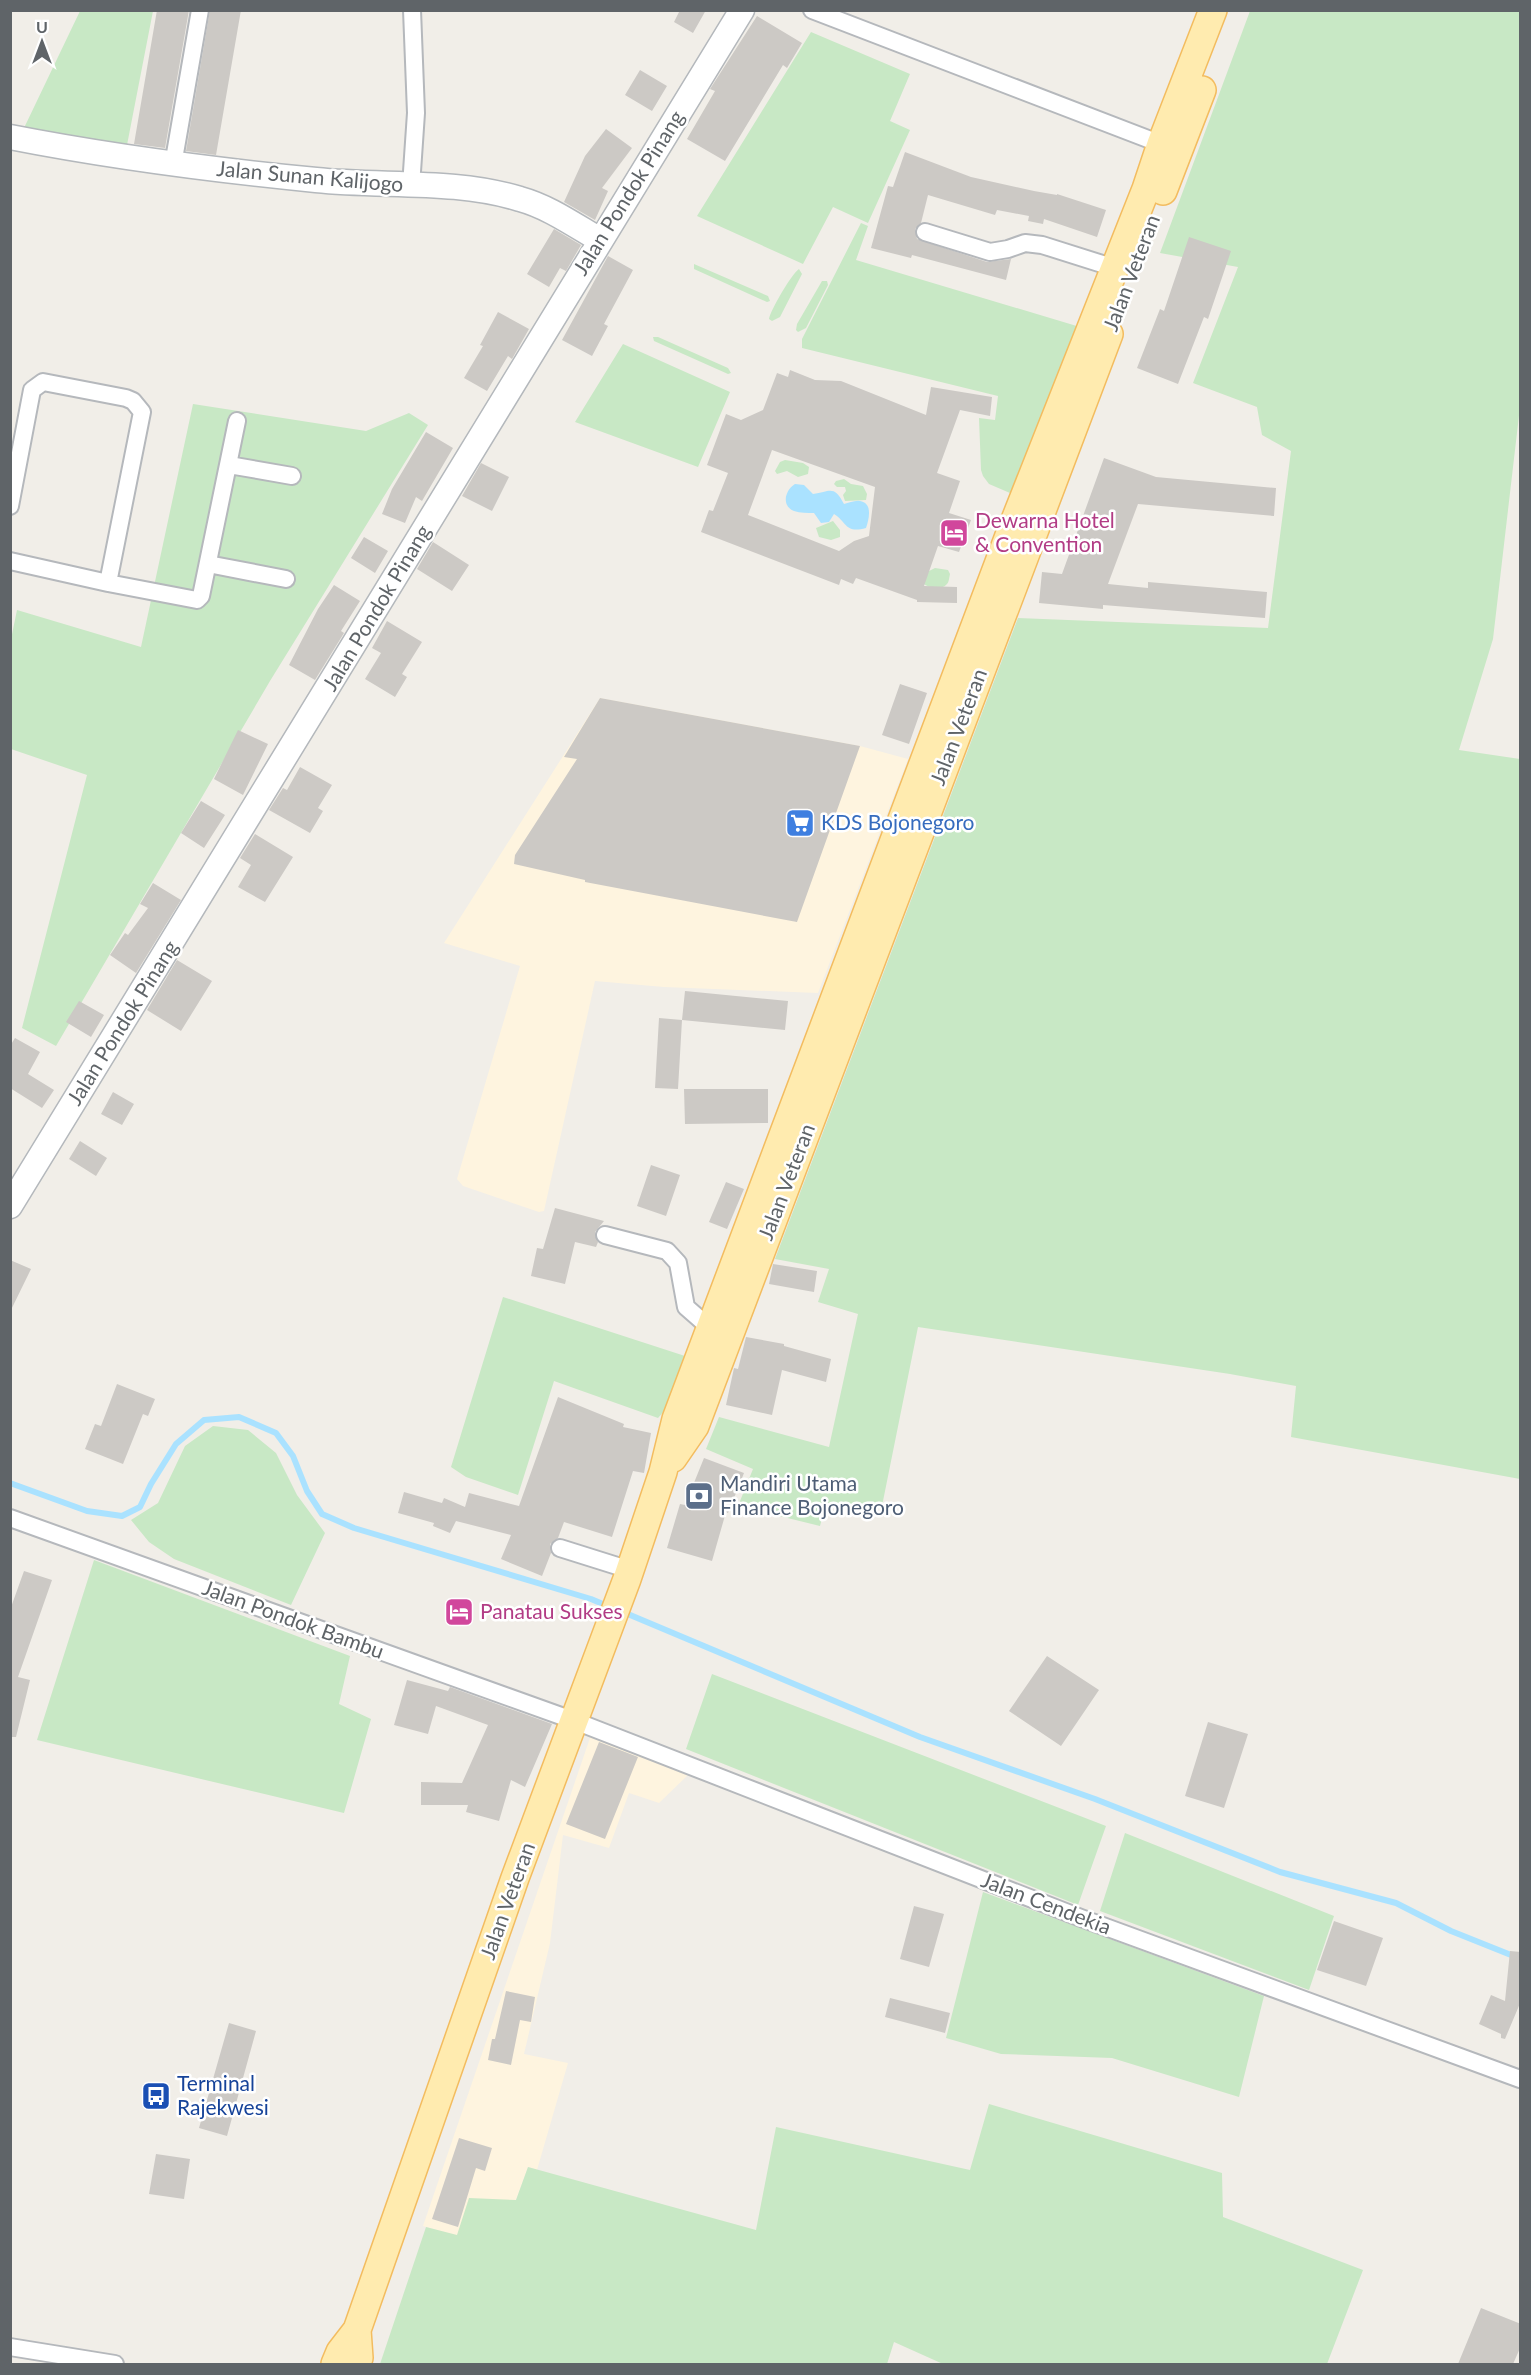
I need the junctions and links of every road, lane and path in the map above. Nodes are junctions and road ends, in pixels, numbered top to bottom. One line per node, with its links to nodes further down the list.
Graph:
1 (200, 10): 9 (street)
2 (412, 10): 10 (street)
3 (742, 10): 12 (street, Jalan Pondok Pinang)
4 (812, 10): 8 (street)
5 (1213, 10): 8 (main road, Jalan Veteran)
6 (1233, 10): 25 (main road, Jalan Veteran)
7 (10, 137): 9 (street, Jalan Sunan Kalijogo)
8 (1161, 144): 13 (main road, Jalan Veteran)
9 (173, 165): 10 (street, Jalan Sunan Kalijogo)
10 (411, 186): 12 (street, Jalan Sunan Kalijogo)
11 (925, 232): 13 (street)
12 (600, 240): 22 (street, Jalan Pondok Pinang)
13 (1115, 268): 24 (main road, Jalan Veteran)
14 (237, 421): 15 (street)
15 (228, 465): 16 (street); 19 (street)
16 (292, 476)
17 (10, 506): 21 (street)
18 (10, 561): 21 (street)
19 (208, 564): 20 (street); 21 (street)
20 (285, 579)
21 (108, 582)
22 (10, 1206)
23 (606, 1235): 24 (street)
24 (710, 1328): 25 (main road, Jalan Veteran)
25 (663, 1472): 28 (main road, Jalan Veteran)
26 (10, 1518): 29 (street, Jalan Pondok Bambu)
27 (560, 1548): 28 (street)
28 (628, 1575): 29 (main road, Jalan Veteran)
29 (575, 1721): 30 (street, Jalan Cendekia); 31 (main road, Jalan Veteran)
30 (1521, 2079)
31 (357, 2330): 34 (main road, Jalan Veteran); 35 (main road, Jalan Veteran)
32 (10, 2347): 33 (street)
33 (115, 2364)
34 (335, 2364)
35 (356, 2364)

